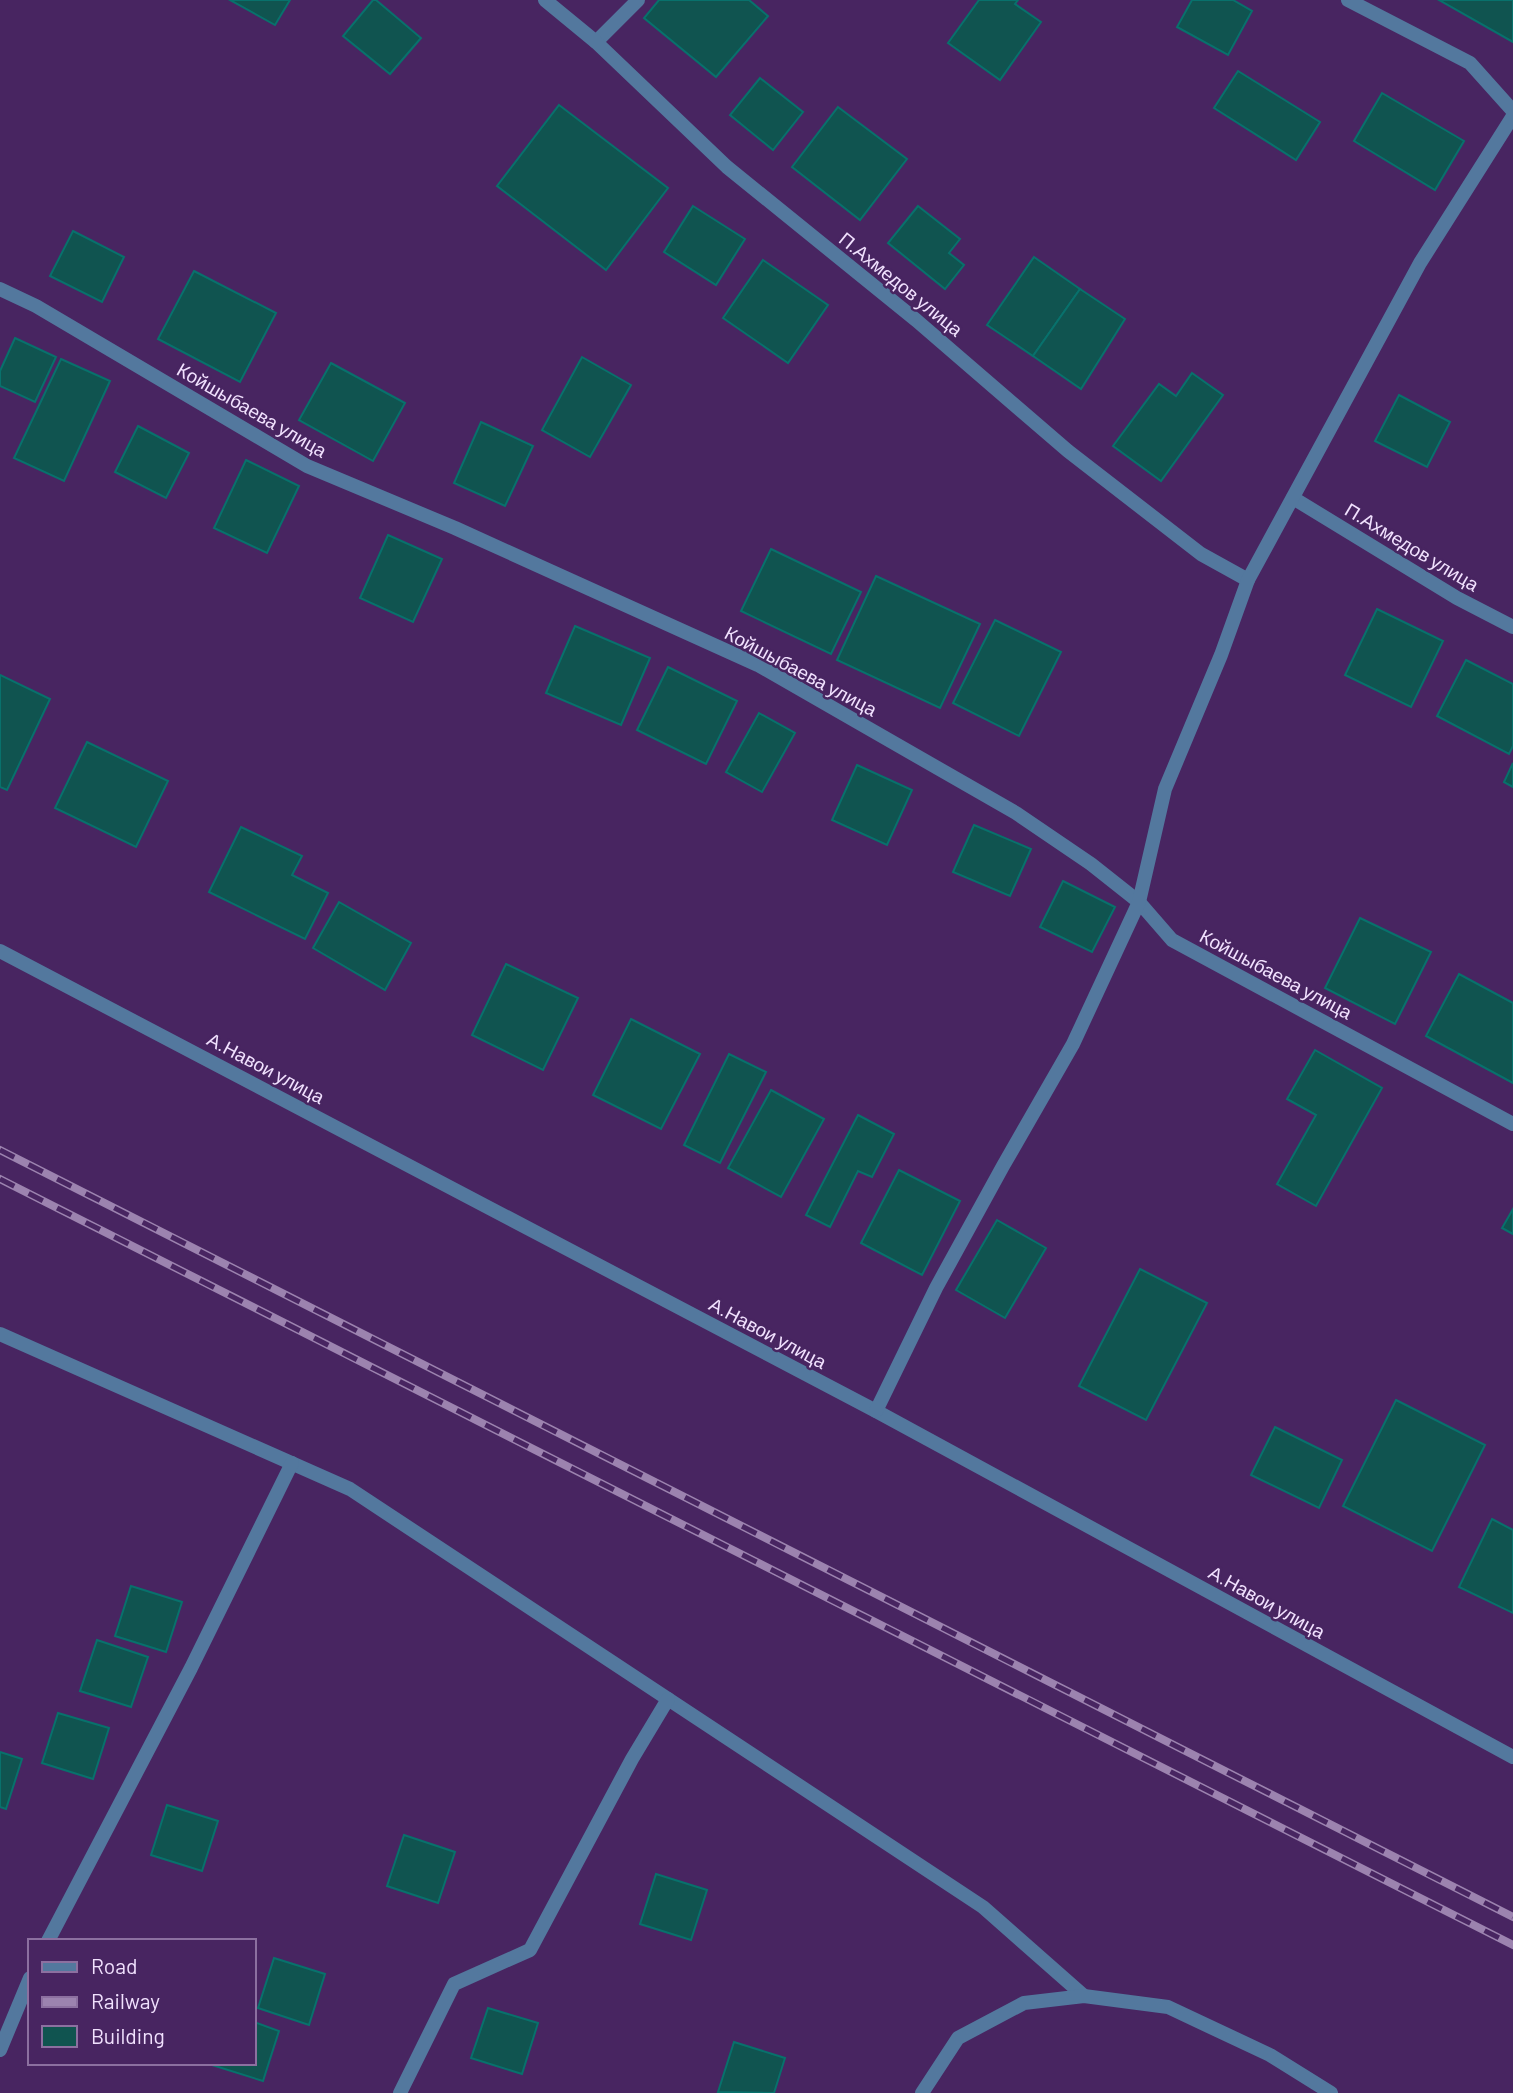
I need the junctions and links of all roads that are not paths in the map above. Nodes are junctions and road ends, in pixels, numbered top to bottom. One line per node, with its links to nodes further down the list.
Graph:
1 (545, 0): 4 (street, П.Ахмедов улица)
2 (638, 0): 4 (street)
3 (1348, 0): 5 (street)
4 (596, 42): 8 (street, П.Ахмедов улица)
5 (1513, 113): 7 (street)
6 (0, 289): 10 (street, Койшыбаева улица)
7 (1293, 498): 8 (street); 9 (street, П.Ахмедов улица)
8 (1248, 580): 10 (street)
9 (1513, 627)
10 (1139, 902): 12 (street, Койшыбаева улица); 14 (street)
11 (0, 951): 14 (street, А.Навои улица)
12 (1513, 1124)
13 (0, 1334): 15 (street)
14 (876, 1411): 17 (street, А.Навои улица)
15 (292, 1463): 16 (street); 18 (street)
16 (668, 1699): 20 (street); 22 (street)
17 (1513, 1757)
18 (49, 1939)
19 (28, 1984): 21 (street)
20 (1084, 1996): 23 (street); 24 (street)
21 (0, 2050)
22 (400, 2093)
23 (922, 2093)
24 (1331, 2093)

